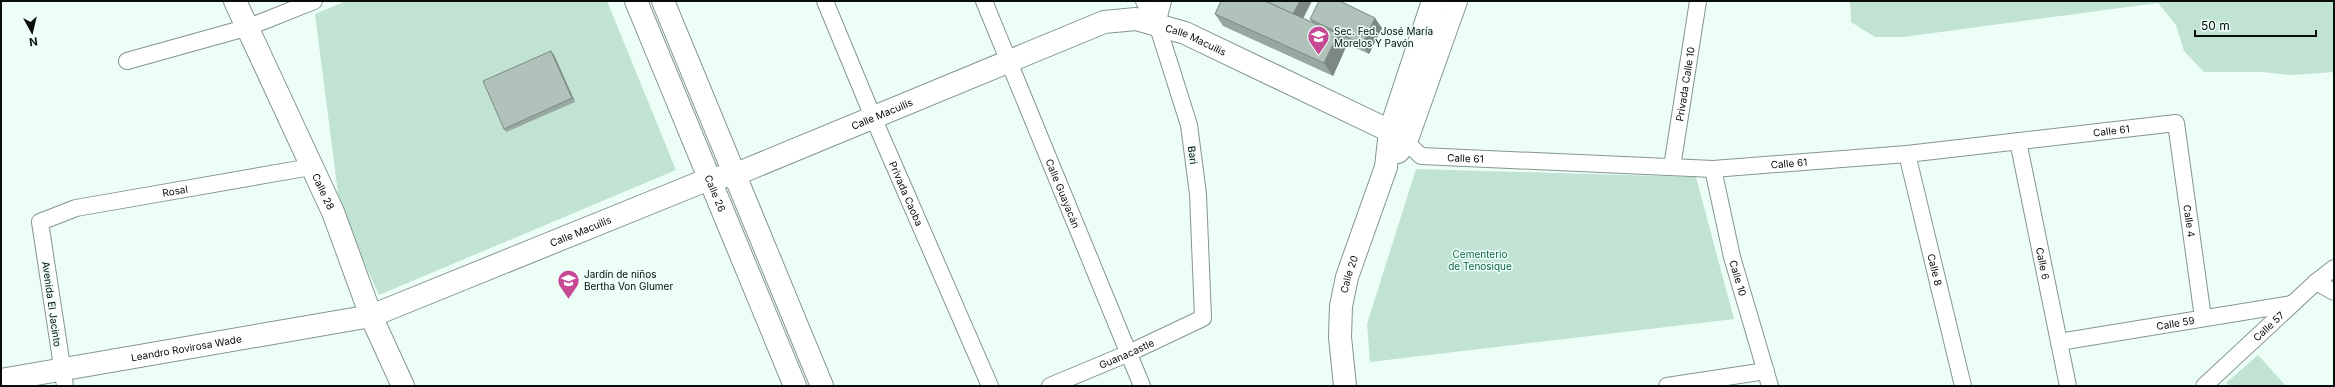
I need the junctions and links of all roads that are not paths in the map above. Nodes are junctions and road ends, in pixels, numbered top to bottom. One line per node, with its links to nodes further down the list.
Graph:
1 (235, 1): 13 (main road, Calle 28)
2 (314, 1): 13 (street)
3 (636, 1): 25 (main road, Calle 26)
4 (663, 1): 24 (main road)
5 (825, 1): 16 (street, Privada Caoba)
6 (984, 1): 15 (street, Calle Guayacán)
7 (1144, 1): 12 (street, Bari)
8 (1163, 1): 12 (street)
9 (1433, 1): 18 (main road, Calle 20)
10 (1456, 1): 18 (main road, Calle 20)
11 (1698, 1): 21 (street, Privada Calle 10)
12 (1157, 24): 15 (main road, Calle Macuilis); 18 (main road, Calle Macuilis); 32 (street, Bari)
13 (249, 27): 14 (street); 22 (main road, Calle 28)
14 (127, 61)
15 (1009, 62): 16 (main road, Calle Macuilis); 35 (street, Calle Guayacán)
16 (873, 117): 24 (main road, Calle Macuilis); 42 (street, Privada Caoba)
17 (2176, 123): 19 (street, Calle 61); 33 (street, Calle 4)
18 (1398, 136): 21 (street, Calle 61); 45 (main road, Calle 20)
19 (2018, 141): 20 (street, Calle 61); 34 (street, Calle 6)
20 (1907, 154): 23 (street, Calle 61); 48 (street, Calle 8)
21 (1672, 166): 23 (street, Calle 61)
22 (311, 168): 26 (street, Rosal); 31 (main road, Calle 28)
23 (1713, 169): 36 (street, Calle 10)
24 (734, 174): 25 (main road, Calle Macuilis); 41 (main road)
25 (710, 179): 31 (main road, Calle Macuilis); 40 (main road, Calle 26)
26 (40, 222): 37 (street, Avenida El Jacinto)
27 (2334, 268): 28 (street, Calle 57)
28 (2316, 282): 29 (street); 30 (street, Calle 57)
29 (2334, 292)
30 (2292, 304): 33 (street, Calle 59); 50 (street, Calle 57)
31 (371, 316): 37 (main road, Leandro Rovirosa Wade); 39 (main road, Calle 28)
32 (1203, 318): 35 (street, Guanacastle)
33 (2203, 318): 34 (street, Calle 59)
34 (2059, 342): 49 (street, Calle 6)
35 (1129, 353): 43 (street, Guanacastle); 44 (street, Calle Guayacán)
36 (1766, 371): 46 (street); 47 (street, Calle 10)
37 (63, 378): 38 (main road, Leandro Rovirosa Wade)
38 (1, 380)
39 (403, 386)
40 (795, 386)
41 (822, 386)
42 (990, 386)
43 (1050, 386)
44 (1142, 386)
45 (1344, 386)
46 (1667, 386)
47 (1770, 386)
48 (1964, 386)
49 (2068, 386)
50 (2204, 386)

